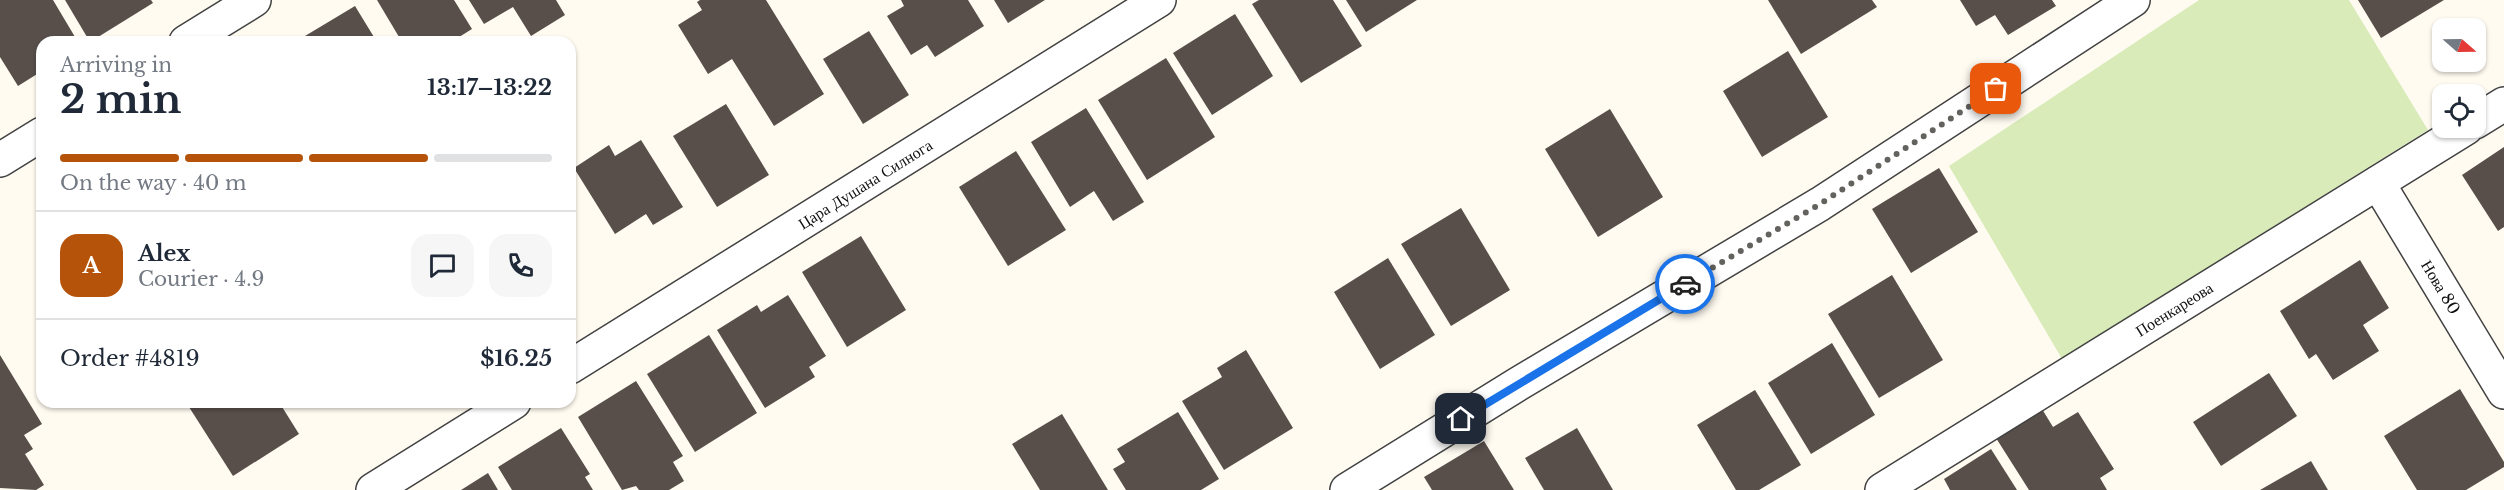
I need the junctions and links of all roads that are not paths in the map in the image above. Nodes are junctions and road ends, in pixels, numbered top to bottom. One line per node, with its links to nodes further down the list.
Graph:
1 (254, 0): 4 (street)
2 (1159, 0): 11 (street, Цара Душана Силнога)
3 (2133, 0): 15 (street)
4 (196, 36)
5 (2504, 104): 6 (street)
6 (2486, 115)
7 (36, 138): 9 (street)
8 (2450, 138): 10 (street, Поенкареова)
9 (0, 160)
10 (2378, 183): 12 (street, Нова 80); 16 (street, Поенкареова)
11 (576, 363)
12 (2504, 392)
13 (504, 408): 14 (street)
14 (373, 490)
15 (1347, 490)
16 (1882, 490)

